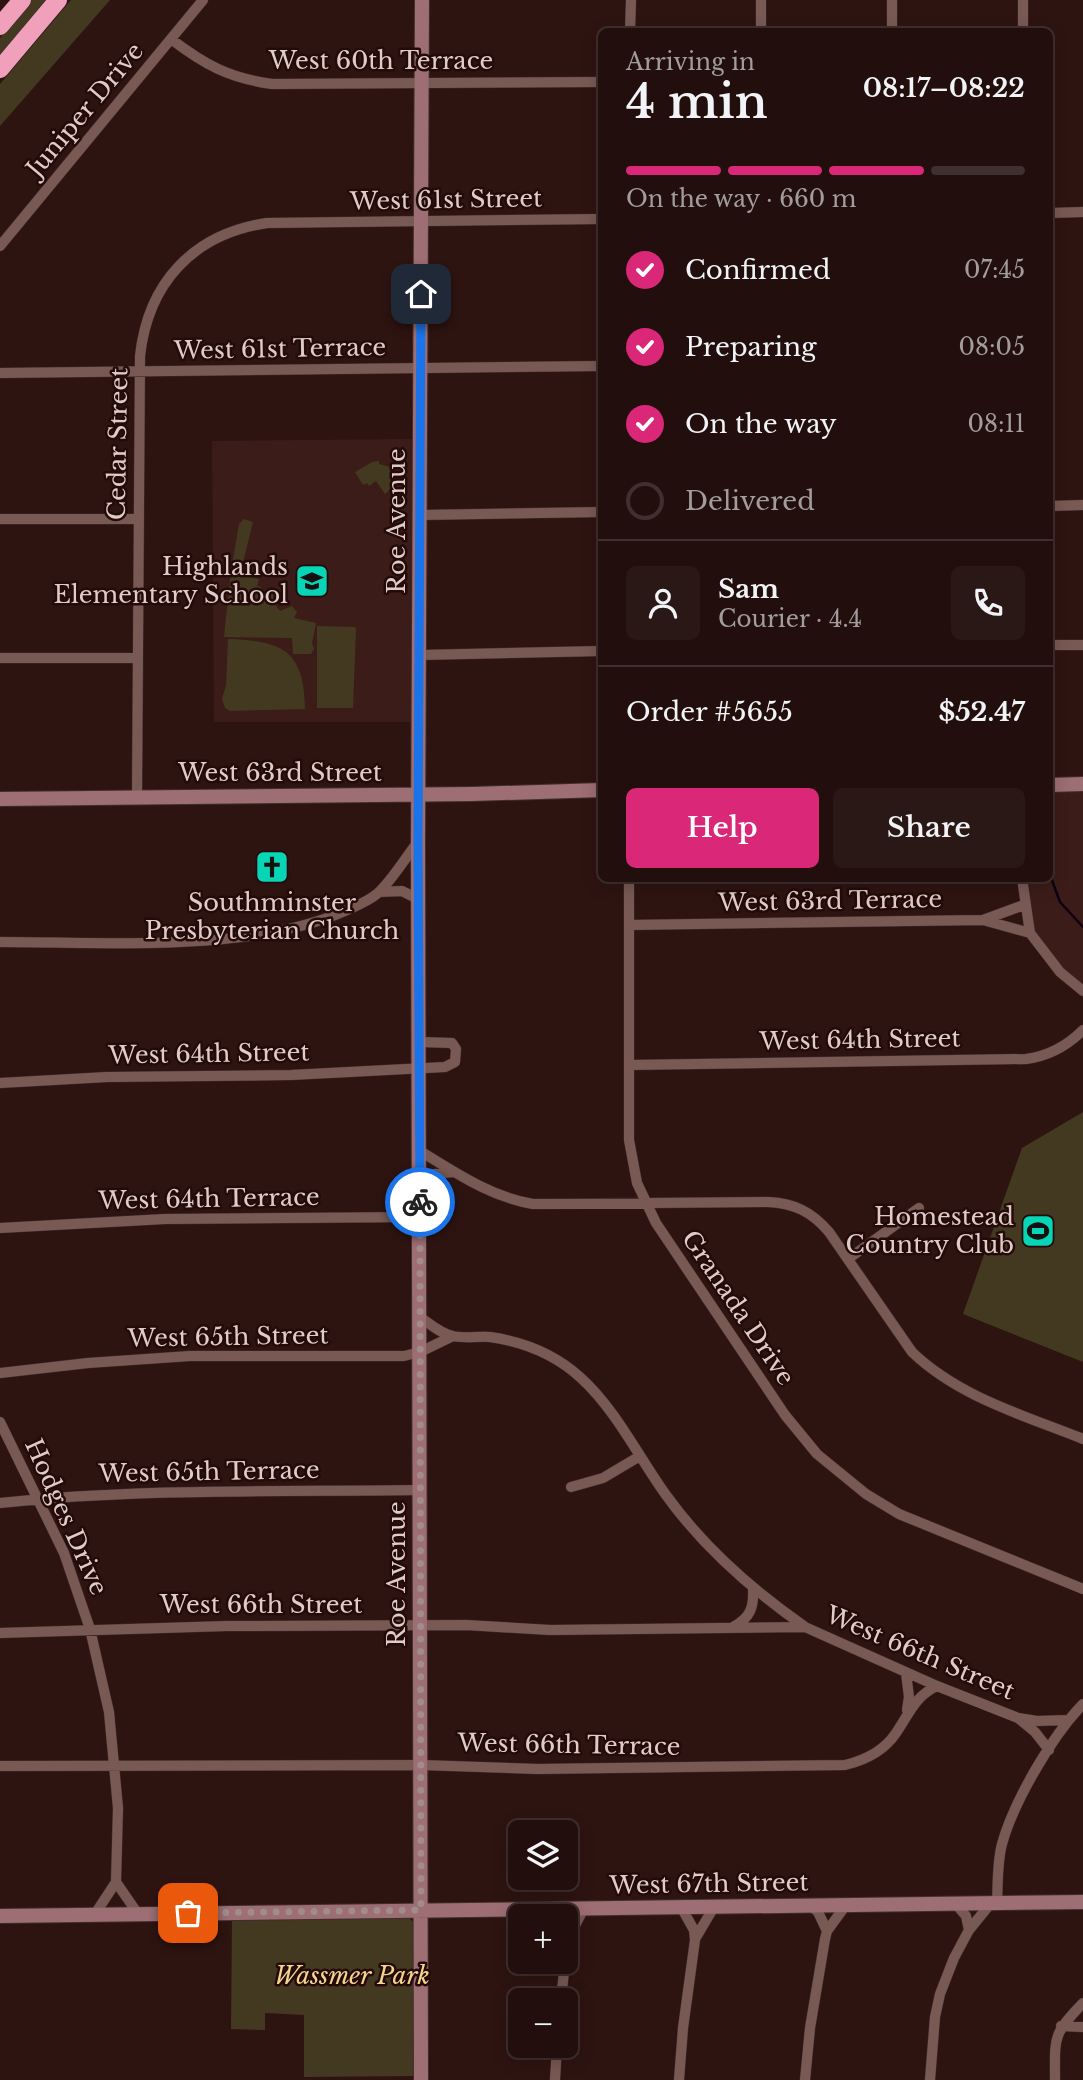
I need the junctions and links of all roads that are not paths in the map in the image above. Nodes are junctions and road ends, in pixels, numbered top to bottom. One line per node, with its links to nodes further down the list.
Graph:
1 (22, 0): 9 (highway)
2 (58, 0): 15 (highway)
3 (203, 0): 14 (street, Juniper Drive)
4 (422, 0): 17 (main road, Roe Avenue)
5 (631, 0): 10 (street)
6 (761, 0): 11 (street)
7 (892, 0): 12 (street)
8 (1023, 0): 13 (street)
9 (0, 26)
10 (630, 28)
11 (761, 28)
12 (892, 28)
13 (1023, 28)
14 (171, 39): 17 (street, West 60th Terrace); 23 (street, Juniper Drive)
15 (0, 69)
16 (598, 82): 17 (street, West 60th Terrace)
17 (421, 84): 21 (main road, Roe Avenue)
18 (1083, 212): 19 (street)
19 (1053, 213)
20 (598, 219): 21 (street, West 61st Street)
21 (421, 221): 22 (street, West 61st Street); 25 (main road, Roe Avenue)
22 (290, 223): 26 (street, Cedar Street)
23 (0, 246)
24 (598, 366): 25 (street, West 61st Terrace)
25 (421, 368): 26 (street, West 61st Terrace); 31 (main road, Roe Avenue)
26 (140, 372): 27 (street, West 61st Terrace); 33 (street, Cedar Street)
27 (0, 373)
28 (1083, 505): 29 (street)
29 (1053, 506)
30 (598, 512): 31 (street)
31 (420, 515): 37 (main road, Roe Avenue)
32 (0, 519): 33 (street)
33 (138, 519): 39 (street, Cedar Street)
34 (1053, 645): 35 (street)
35 (1083, 645)
36 (598, 652): 37 (street)
37 (420, 655): 43 (main road, Roe Avenue)
38 (0, 657): 39 (street)
39 (138, 658): 44 (street, Cedar Street)
40 (1083, 784): 41 (main road)
41 (1053, 785)
42 (598, 790): 43 (main road, West 63rd Street)
43 (419, 795): 44 (main road, West 63rd Street); 46 (main road, Roe Avenue)
44 (137, 797): 45 (main road, West 63rd Street)
45 (0, 799)
46 (418, 841): 49 (street); 50 (main road, Roe Avenue)
47 (629, 882): 53 (street, Granada Drive)
48 (1023, 882): 51 (street)
49 (379, 892): 50 (street); 55 (street)
50 (418, 899): 58 (main road, Roe Avenue)
51 (1024, 905): 52 (street); 54 (street)
52 (983, 920): 53 (street, West 63rd Terrace); 54 (street, West 63rd Terrace)
53 (629, 925): 59 (street, Granada Drive)
54 (1030, 933): 56 (street)
55 (0, 942)
56 (1083, 991)
57 (1083, 1030): 59 (street, West 64th Street)
58 (420, 1042): 60 (main road, Roe Avenue); 60 (street)
59 (629, 1065): 65 (street, Granada Drive)
60 (420, 1068): 61 (street, West 64th Street); 62 (main road, Roe Avenue)
61 (0, 1083)
62 (420, 1152): 63 (street); 64 (main road, Roe Avenue)
63 (454, 1172): 64 (street); 65 (street)
64 (420, 1183): 67 (main road, Roe Avenue)
65 (646, 1203): 69 (street); 82 (street, Granada Drive)
66 (919, 1208): 69 (street)
67 (419, 1217): 68 (street, West 64th Terrace); 70 (main road, Roe Avenue)
68 (0, 1228)
69 (848, 1259): 75 (street)
70 (421, 1317): 71 (street, West 65th Street); 72 (main road, Roe Avenue)
71 (453, 1336): 72 (street, West 65th Street); 76 (street, West 65th Street)
72 (420, 1352): 73 (street, West 65th Street); 78 (main road, Roe Avenue)
73 (0, 1373)
74 (0, 1422): 79 (street, Hodges Drive)
75 (1083, 1439)
76 (640, 1456): 77 (street); 81 (street, West 65th Street)
77 (571, 1487)
78 (420, 1490): 79 (street, West 65th Terrace); 83 (main road, Roe Avenue)
79 (39, 1499): 80 (street, West 65th Terrace); 86 (street, Hodges Drive)
80 (0, 1503)
81 (754, 1589): 84 (street, West 65th Street); 85 (street)
82 (1083, 1589)
83 (420, 1625): 85 (street, West 66th Street); 86 (street, West 66th Street); 95 (main road, Roe Avenue)
84 (805, 1627): 85 (street, West 66th Street); 88 (street, West 66th Street)
85 (733, 1628)
86 (90, 1629): 87 (street, West 66th Street); 97 (street, Hodges Drive)
87 (0, 1633)
88 (906, 1673): 89 (street, West 66th Street); 91 (street)
89 (937, 1686): 91 (street, West 66th Terrace); 92 (street, West 66th Street)
90 (1083, 1704): 93 (street)
91 (906, 1714): 95 (street, West 66th Terrace)
92 (1018, 1718): 93 (street, West 66th Street); 94 (street)
93 (1068, 1720): 94 (street)
94 (1049, 1750): 101 (street)
95 (421, 1765): 97 (street, West 66th Terrace); 108 (main road, Roe Avenue)
96 (0, 1766): 97 (street, West 66th Terrace)
97 (115, 1766): 98 (street, Hodges Drive)
98 (116, 1881): 110 (street); 111 (street)
99 (1083, 1902): 101 (main road, West 67th Street)
100 (955, 1903): 101 (main road, West 67th Street); 103 (main road, West 67th Street); 114 (street)
101 (994, 1903): 114 (street)
102 (810, 1905): 103 (main road, West 67th Street); 105 (main road, West 67th Street); 115 (street)
103 (846, 1905): 115 (street)
104 (681, 1907): 105 (main road, West 67th Street); 106 (main road, West 67th Street); 116 (street)
105 (714, 1907): 116 (street)
106 (583, 1908): 107 (main road, West 67th Street); 113 (street)
107 (578, 1909)
108 (421, 1910): 109 (main road, West 67th Street); 111 (main road, West 67th Street); 122 (main road, Roe Avenue)
109 (508, 1911)
110 (95, 1914): 111 (main road, West 67th Street); 112 (main road, West 67th Street)
111 (138, 1914)
112 (0, 1916)
113 (578, 1917)
114 (969, 1930): 126 (street)
115 (827, 1931): 125 (street)
116 (695, 1940): 124 (street)
117 (1083, 2003): 118 (street); 119 (street)
118 (1083, 2012)
119 (1061, 2026): 120 (street); 127 (street)
120 (1083, 2026)
121 (556, 2058): 123 (street)
122 (421, 2080)
123 (555, 2080)
124 (679, 2080)
125 (805, 2080)
126 (930, 2080)
127 (1055, 2080)

